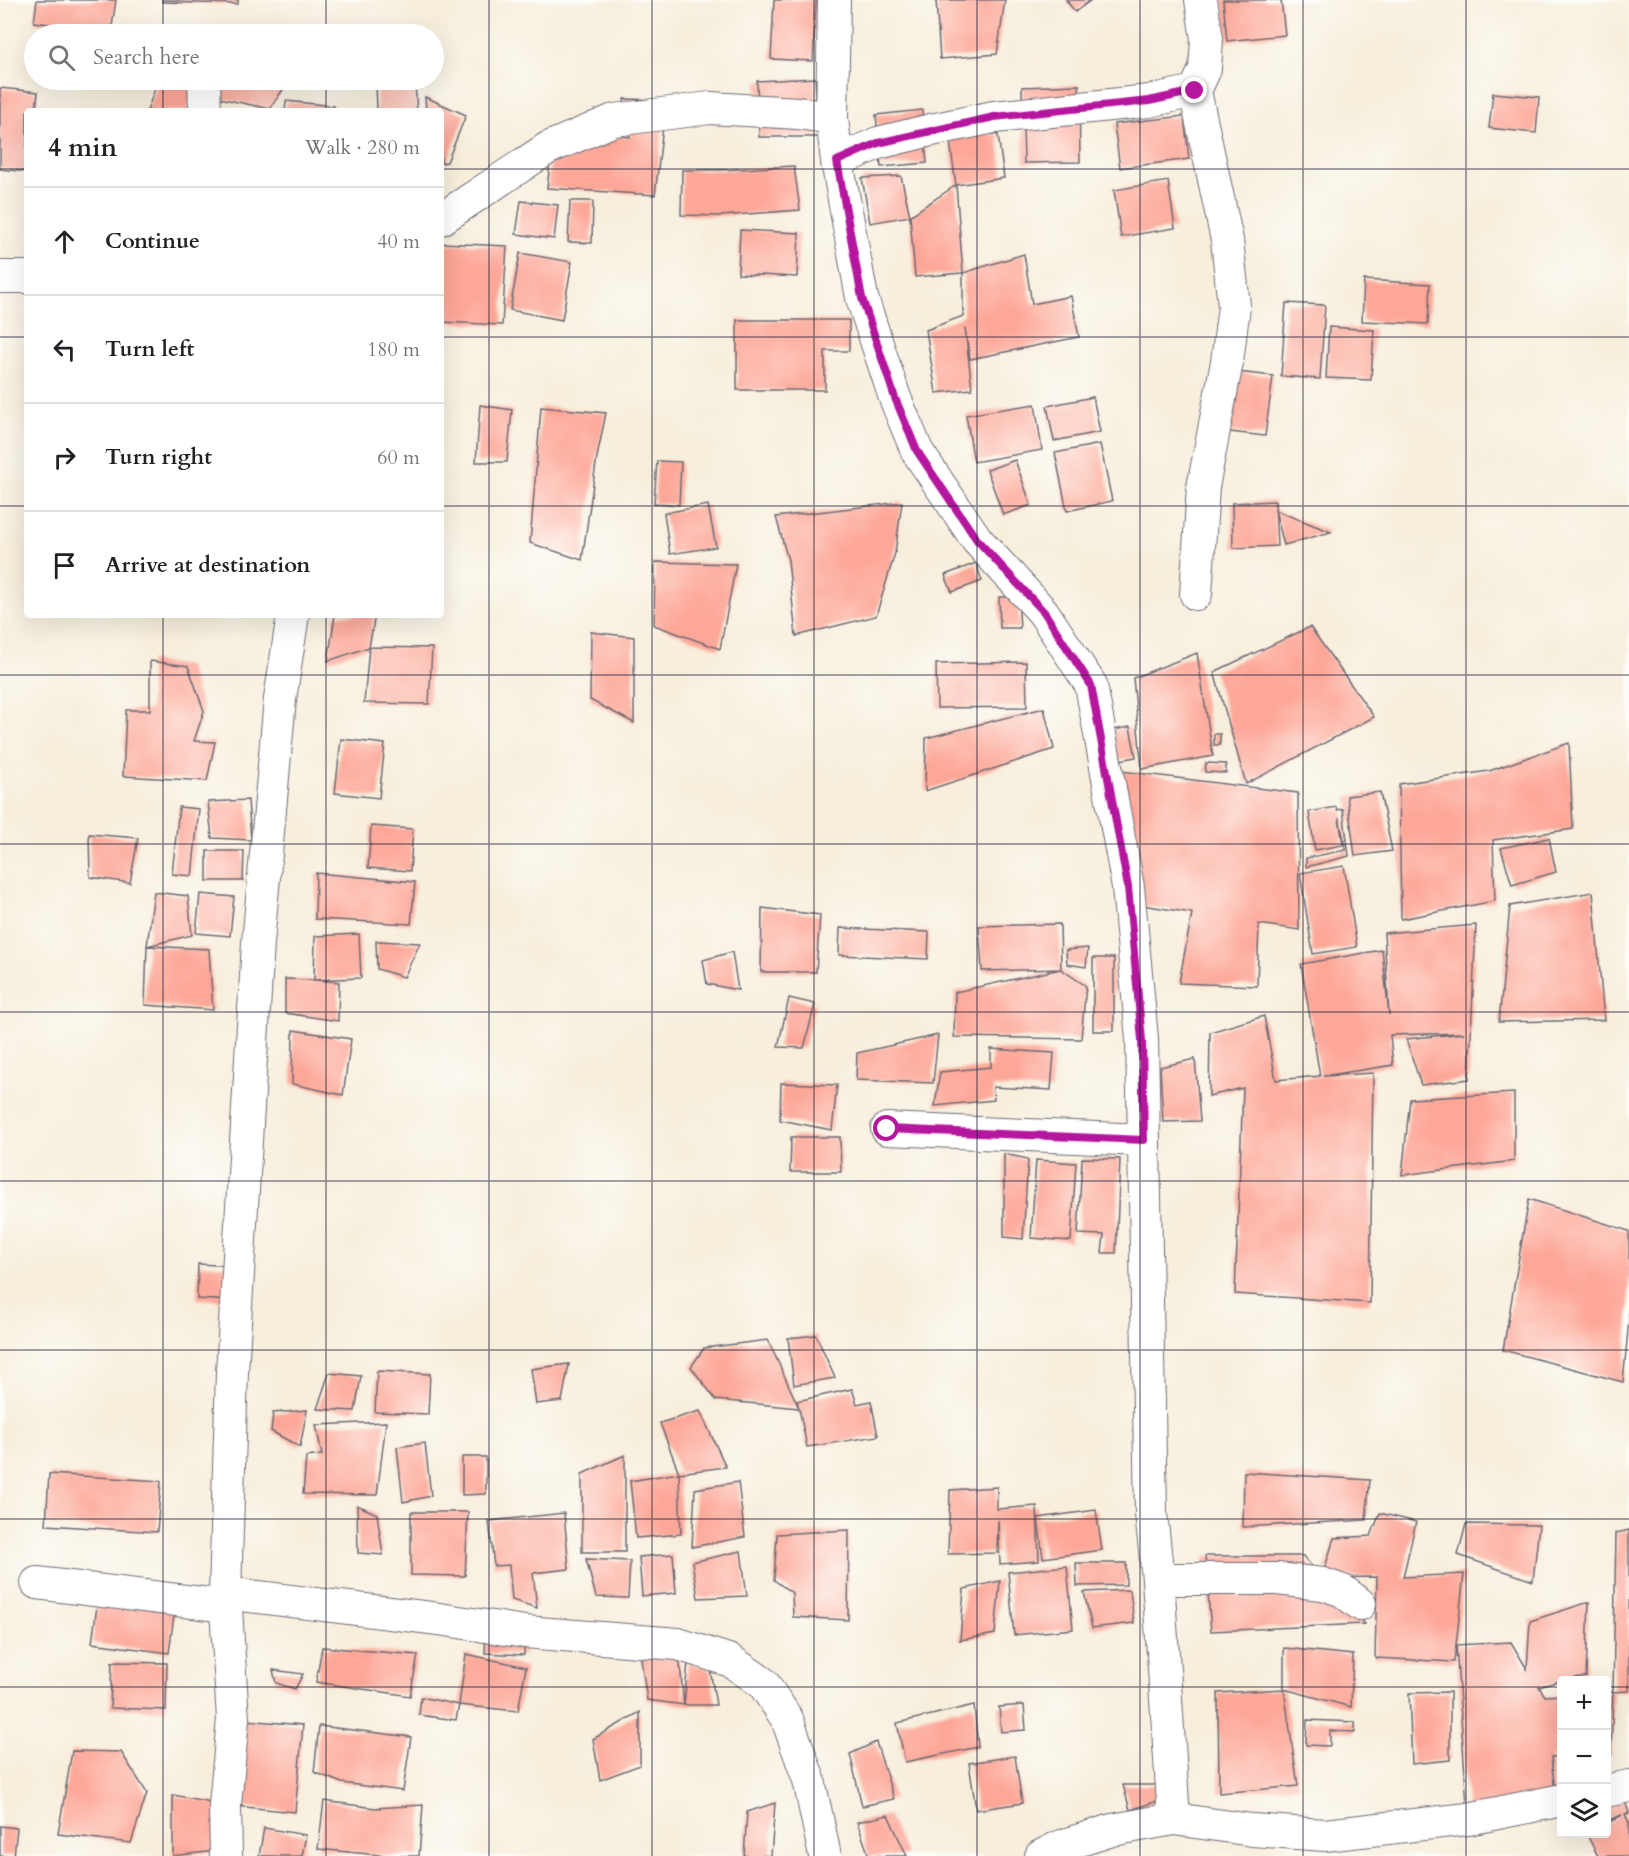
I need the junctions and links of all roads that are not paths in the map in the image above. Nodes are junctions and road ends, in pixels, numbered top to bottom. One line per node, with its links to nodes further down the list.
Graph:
1 (834, 0): 6 (street)
2 (1201, 0): 4 (street)
3 (204, 90): 5 (street)
4 (1195, 91): 7 (street); 11 (street)
5 (205, 108)
6 (832, 118): 7 (street); 8 (street)
7 (837, 161): 14 (street)
8 (444, 217)
9 (0, 277): 10 (street)
10 (24, 277)
11 (1196, 594)
12 (293, 618): 17 (street)
13 (887, 1129): 14 (street)
14 (1144, 1140): 15 (street)
15 (1158, 1579): 18 (street); 22 (street)
16 (37, 1583): 17 (street)
17 (225, 1599): 23 (street); 24 (street)
18 (1360, 1604)
19 (1629, 1786): 20 (street)
20 (1611, 1790)
21 (1557, 1801): 22 (street)
22 (1174, 1819): 25 (street)
23 (226, 1856)
24 (825, 1856)
25 (1041, 1856)

